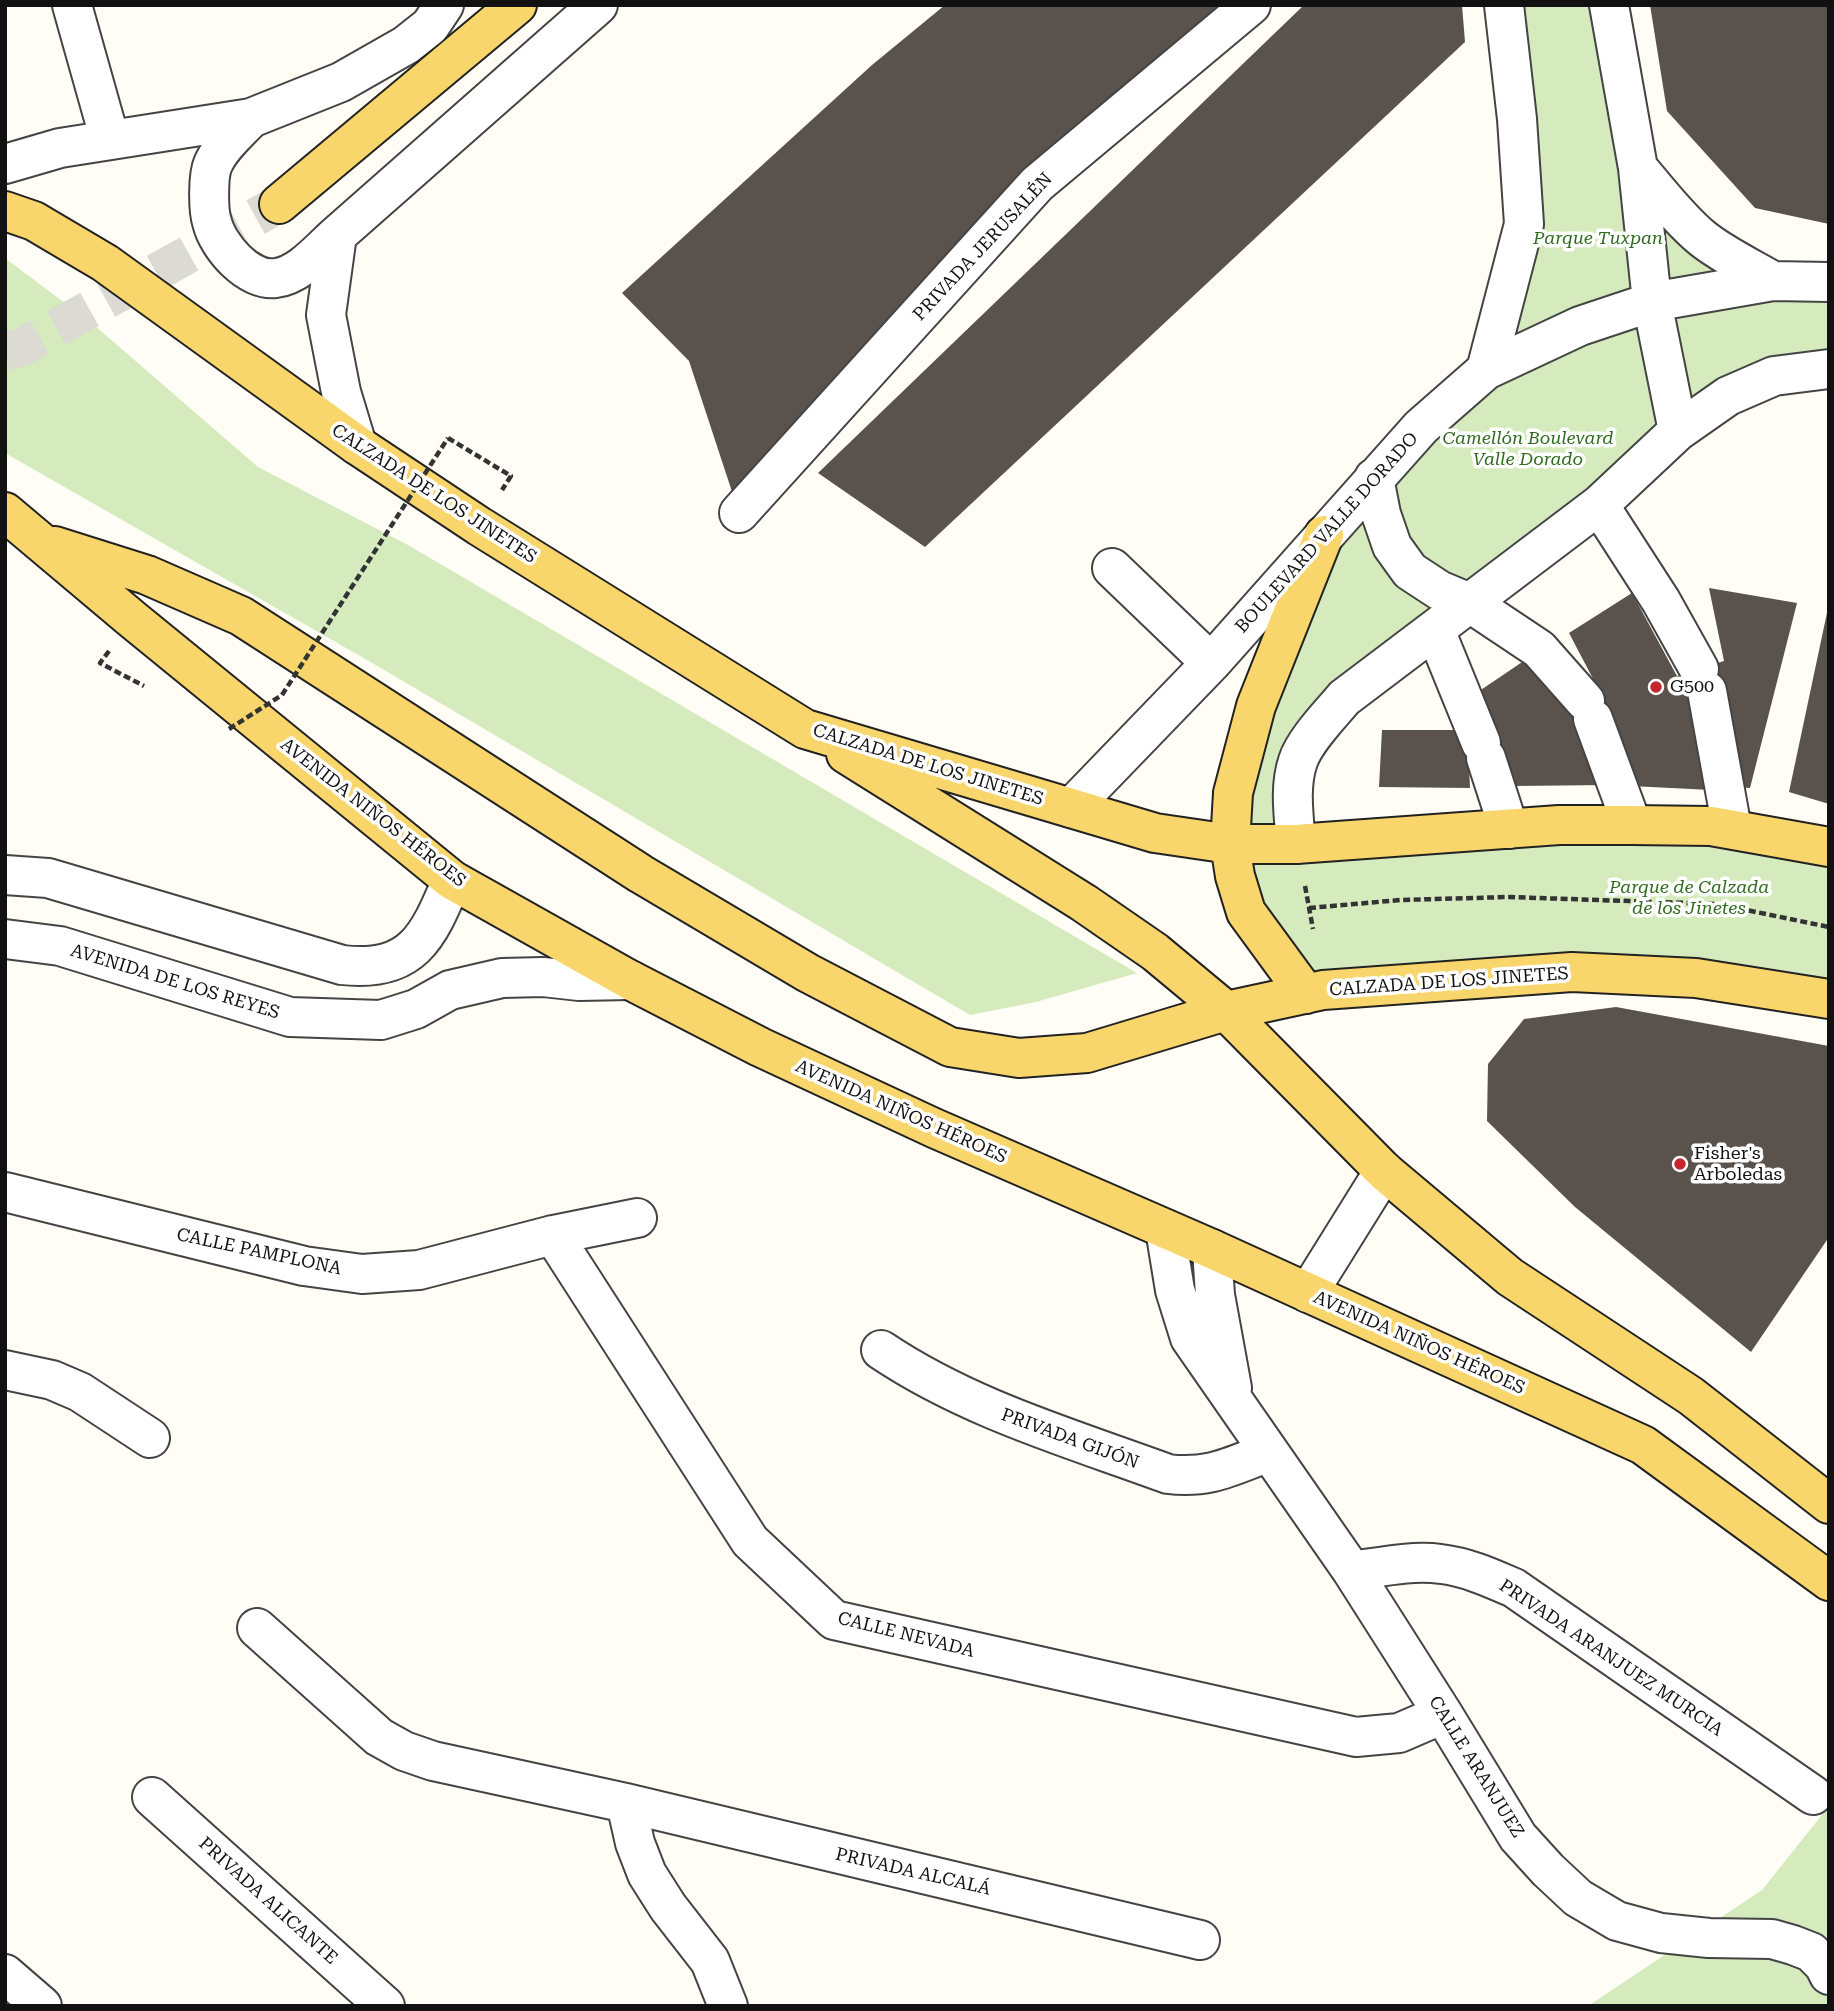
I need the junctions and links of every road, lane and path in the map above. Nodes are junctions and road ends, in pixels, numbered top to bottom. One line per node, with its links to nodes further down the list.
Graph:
1 (72, 5): 9 (street)
2 (517, 5): 12 (main road)
3 (598, 5): 14 (street)
4 (1251, 5): 26 (street, PRIVADA JERUSALÉN)
5 (1504, 5): 19 (street)
6 (1609, 5): 11 (street)
7 (429, 12): 8 (street)
8 (251, 118): 9 (street); 14 (street)
9 (110, 140): 10 (street)
10 (5, 164)
11 (1638, 168): 15 (street); 17 (street)
12 (279, 204)
13 (5, 211): 21 (main road, CALZADA DE LOS JINETES)
14 (337, 235): 21 (street)
15 (1773, 281): 16 (street, BOULEVARD VALLE DORADO); 17 (street, BOULEVARD VALLE DORADO)
16 (1829, 282)
17 (1652, 302): 19 (street, BOULEVARD VALLE DORADO); 20 (street)
18 (1829, 369): 20 (street)
19 (1486, 370): 23 (street, BOULEVARD VALLE DORADO)
20 (1678, 431): 24 (street)
21 (357, 445): 34 (main road, CALZADA DE LOS JINETES)
22 (511, 476): 33 (path, bridge)
23 (1374, 478): 27 (street, BOULEVARD VALLE DORADO); 30 (street)
24 (1599, 505): 30 (street); 38 (street)
25 (5, 512): 28 (main road, CALZADA DE LOS JINETES)
26 (738, 513)
27 (1324, 535): 32 (street, BOULEVARD VALLE DORADO); 39 (main road)
28 (21, 538): 43 (main road, AVENIDA NIÑOS HÉROES); 52 (main road, CALZADA DE LOS JINETES)
29 (1111, 568): 32 (street)
30 (1470, 603): 31 (street); 36 (street)
31 (1435, 630): 37 (street); 40 (street)
32 (1211, 663): 35 (street, BOULEVARD VALLE DORADO)
33 (229, 729)
34 (805, 729): 35 (main road, CALZADA DE LOS JINETES); 52 (main road)
35 (1072, 808): 39 (main road, CALZADA DE LOS JINETES)
36 (1632, 825): 37 (main road, CALZADA DE LOS JINETES); 38 (main road, CALZADA DE LOS JINETES)
37 (1509, 829): 40 (main road, CALZADA DE LOS JINETES)
38 (1732, 829): 41 (main road, CALZADA DE LOS JINETES)
39 (1230, 844): 40 (main road, CALZADA DE LOS JINETES); 50 (main road)
40 (1296, 844)
41 (1829, 847)
42 (5, 875): 47 (street)
43 (452, 880): 47 (street); 48 (main road, AVENIDA NIÑOS HÉROES)
44 (1309, 908): 45 (path)
45 (1829, 927)
46 (5, 939): 49 (street, AVENIDA DE LOS REYES)
47 (414, 949): 49 (street)
48 (630, 980): 49 (street, AVENIDA DE LOS REYES); 56 (main road, AVENIDA NIÑOS HÉROES)
49 (450, 990)
50 (1306, 994): 51 (main road, CALZADA DE LOS JINETES); 52 (main road, CALZADA DE LOS JINETES)
51 (1829, 999)
52 (1226, 1011): 53 (main road)
53 (1384, 1171): 59 (street); 65 (main road)
54 (5, 1192): 57 (street, CALLE PAMPLONA)
55 (637, 1218): 57 (street, CALLE PAMPLONA)
56 (1165, 1229): 58 (main road, AVENIDA NIÑOS HÉROES); 62 (street, CALLE ARANJUEZ)
57 (553, 1235): 69 (street, CALLE NEVADA)
58 (1212, 1249): 59 (main road, AVENIDA NIÑOS HÉROES); 62 (street, CALLE ARANJUEZ)
59 (1308, 1293): 67 (main road, AVENIDA NIÑOS HÉROES)
60 (881, 1350): 64 (street, PRIVADA GIJÓN)
61 (5, 1370): 63 (street)
62 (1235, 1400): 64 (street, CALLE ARANJUEZ)
63 (150, 1438)
64 (1269, 1452): 66 (street, CALLE ARANJUEZ)
65 (1829, 1504)
66 (1352, 1571): 69 (street, CALLE ARANJUEZ); 70 (street, PRIVADA ARANJUEZ MURCIA)
67 (1829, 1581)
68 (257, 1628): 72 (street, PRIVADA ALCALÁ)
69 (1443, 1714): 75 (street, CALLE ARANJUEZ)
70 (1813, 1796)
71 (152, 1797): 77 (street, PRIVADA ALICANTE)
72 (626, 1803): 73 (street, PRIVADA ALCALÁ); 78 (street)
73 (1200, 1940)
74 (5, 1974): 76 (street)
75 (1829, 1975)
76 (42, 2006)
77 (385, 2006)
78 (727, 2006)

